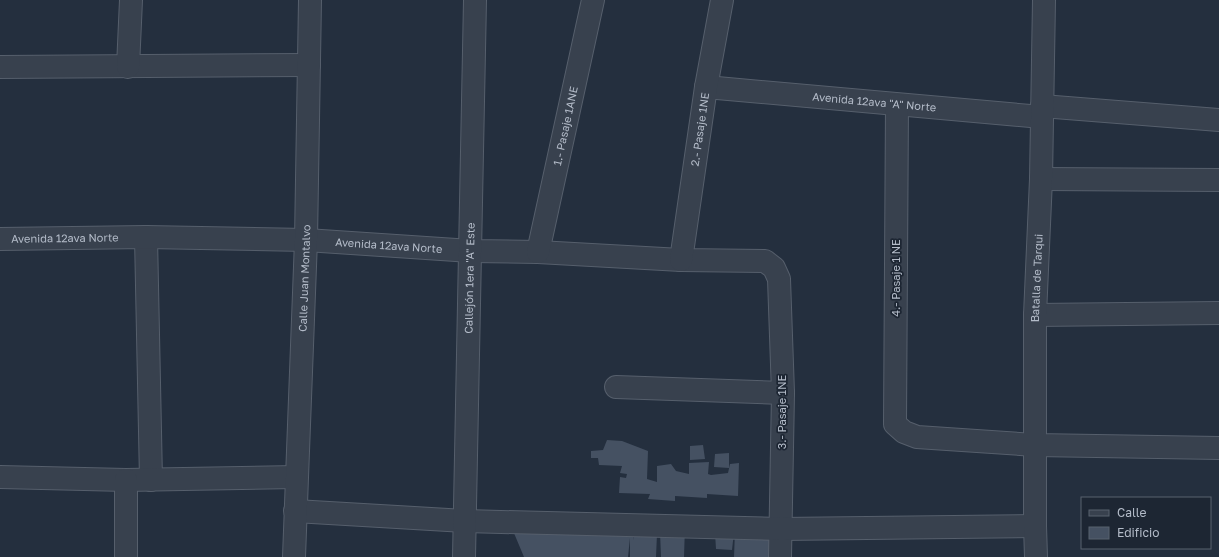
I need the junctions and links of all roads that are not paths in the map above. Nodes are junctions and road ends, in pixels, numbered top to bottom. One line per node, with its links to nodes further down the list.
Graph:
1 (131, 0): 9 (street)
2 (310, 0): 7 (street, Calle Juan Montalvo)
3 (475, 0): 19 (street, Callejón 1era "A" Este)
4 (594, 0): 20 (street, 1.- Pasaje 1ANE)
5 (722, 0): 10 (street, 2.- Pasaje 1NE)
6 (1044, 0): 12 (street, Batalla de Tarqui)
7 (309, 65): 9 (street); 18 (street, Calle Juan Montalvo)
8 (0, 67): 9 (street)
9 (128, 67)
10 (706, 87): 11 (street, Avenida 12ava "A" Norte); 21 (street, 2.- Pasaje 1NE)
11 (897, 105): 12 (street, Avenida 12ava "A" Norte); 27 (street, 4.- Pasaje 1 NE)
12 (1042, 112): 13 (street, Avenida 12ava "A" Norte); 14 (street, Batalla de Tarqui)
13 (1219, 120)
14 (1042, 179): 15 (street); 24 (street, Batalla de Tarqui)
15 (1219, 180)
16 (146, 237): 17 (street, Avenida 12ava Norte); 18 (street, Avenida 12ava Norte); 32 (street)
17 (0, 239)
18 (306, 240): 19 (street, Avenida 12ava Norte); 30 (street, Calle Juan Montalvo)
19 (471, 251): 20 (street, Avenida 12ava Norte); 34 (street, Callejón 1era "A" Este)
20 (538, 252): 21 (street, Avenida 12ava Norte)
21 (681, 260): 22 (street, Avenida 12ava Norte)
22 (774, 268): 26 (street, 3.- Pasaje 1NE)
23 (1219, 313): 24 (street)
24 (1035, 315): 27 (street, Batalla de Tarqui)
25 (616, 387): 26 (street)
26 (783, 393): 36 (street, 3.- Pasaje 1NE)
27 (1035, 445): 28 (street); 35 (street, Batalla de Tarqui)
28 (1219, 448)
29 (0, 477): 31 (street)
30 (296, 477): 32 (street); 33 (street, Calle Juan Montalvo)
31 (126, 480): 32 (street); 37 (street)
32 (151, 480)
33 (295, 511): 34 (street); 38 (street, Calle Juan Montalvo)
34 (465, 521): 36 (street); 39 (street, Callejón 1era "A" Este)
35 (1035, 526): 36 (street); 41 (street, Batalla de Tarqui)
36 (781, 529): 40 (street, 3.- Pasaje 1NE)
37 (126, 557)
38 (294, 557)
39 (464, 557)
40 (780, 557)
41 (1036, 557)

